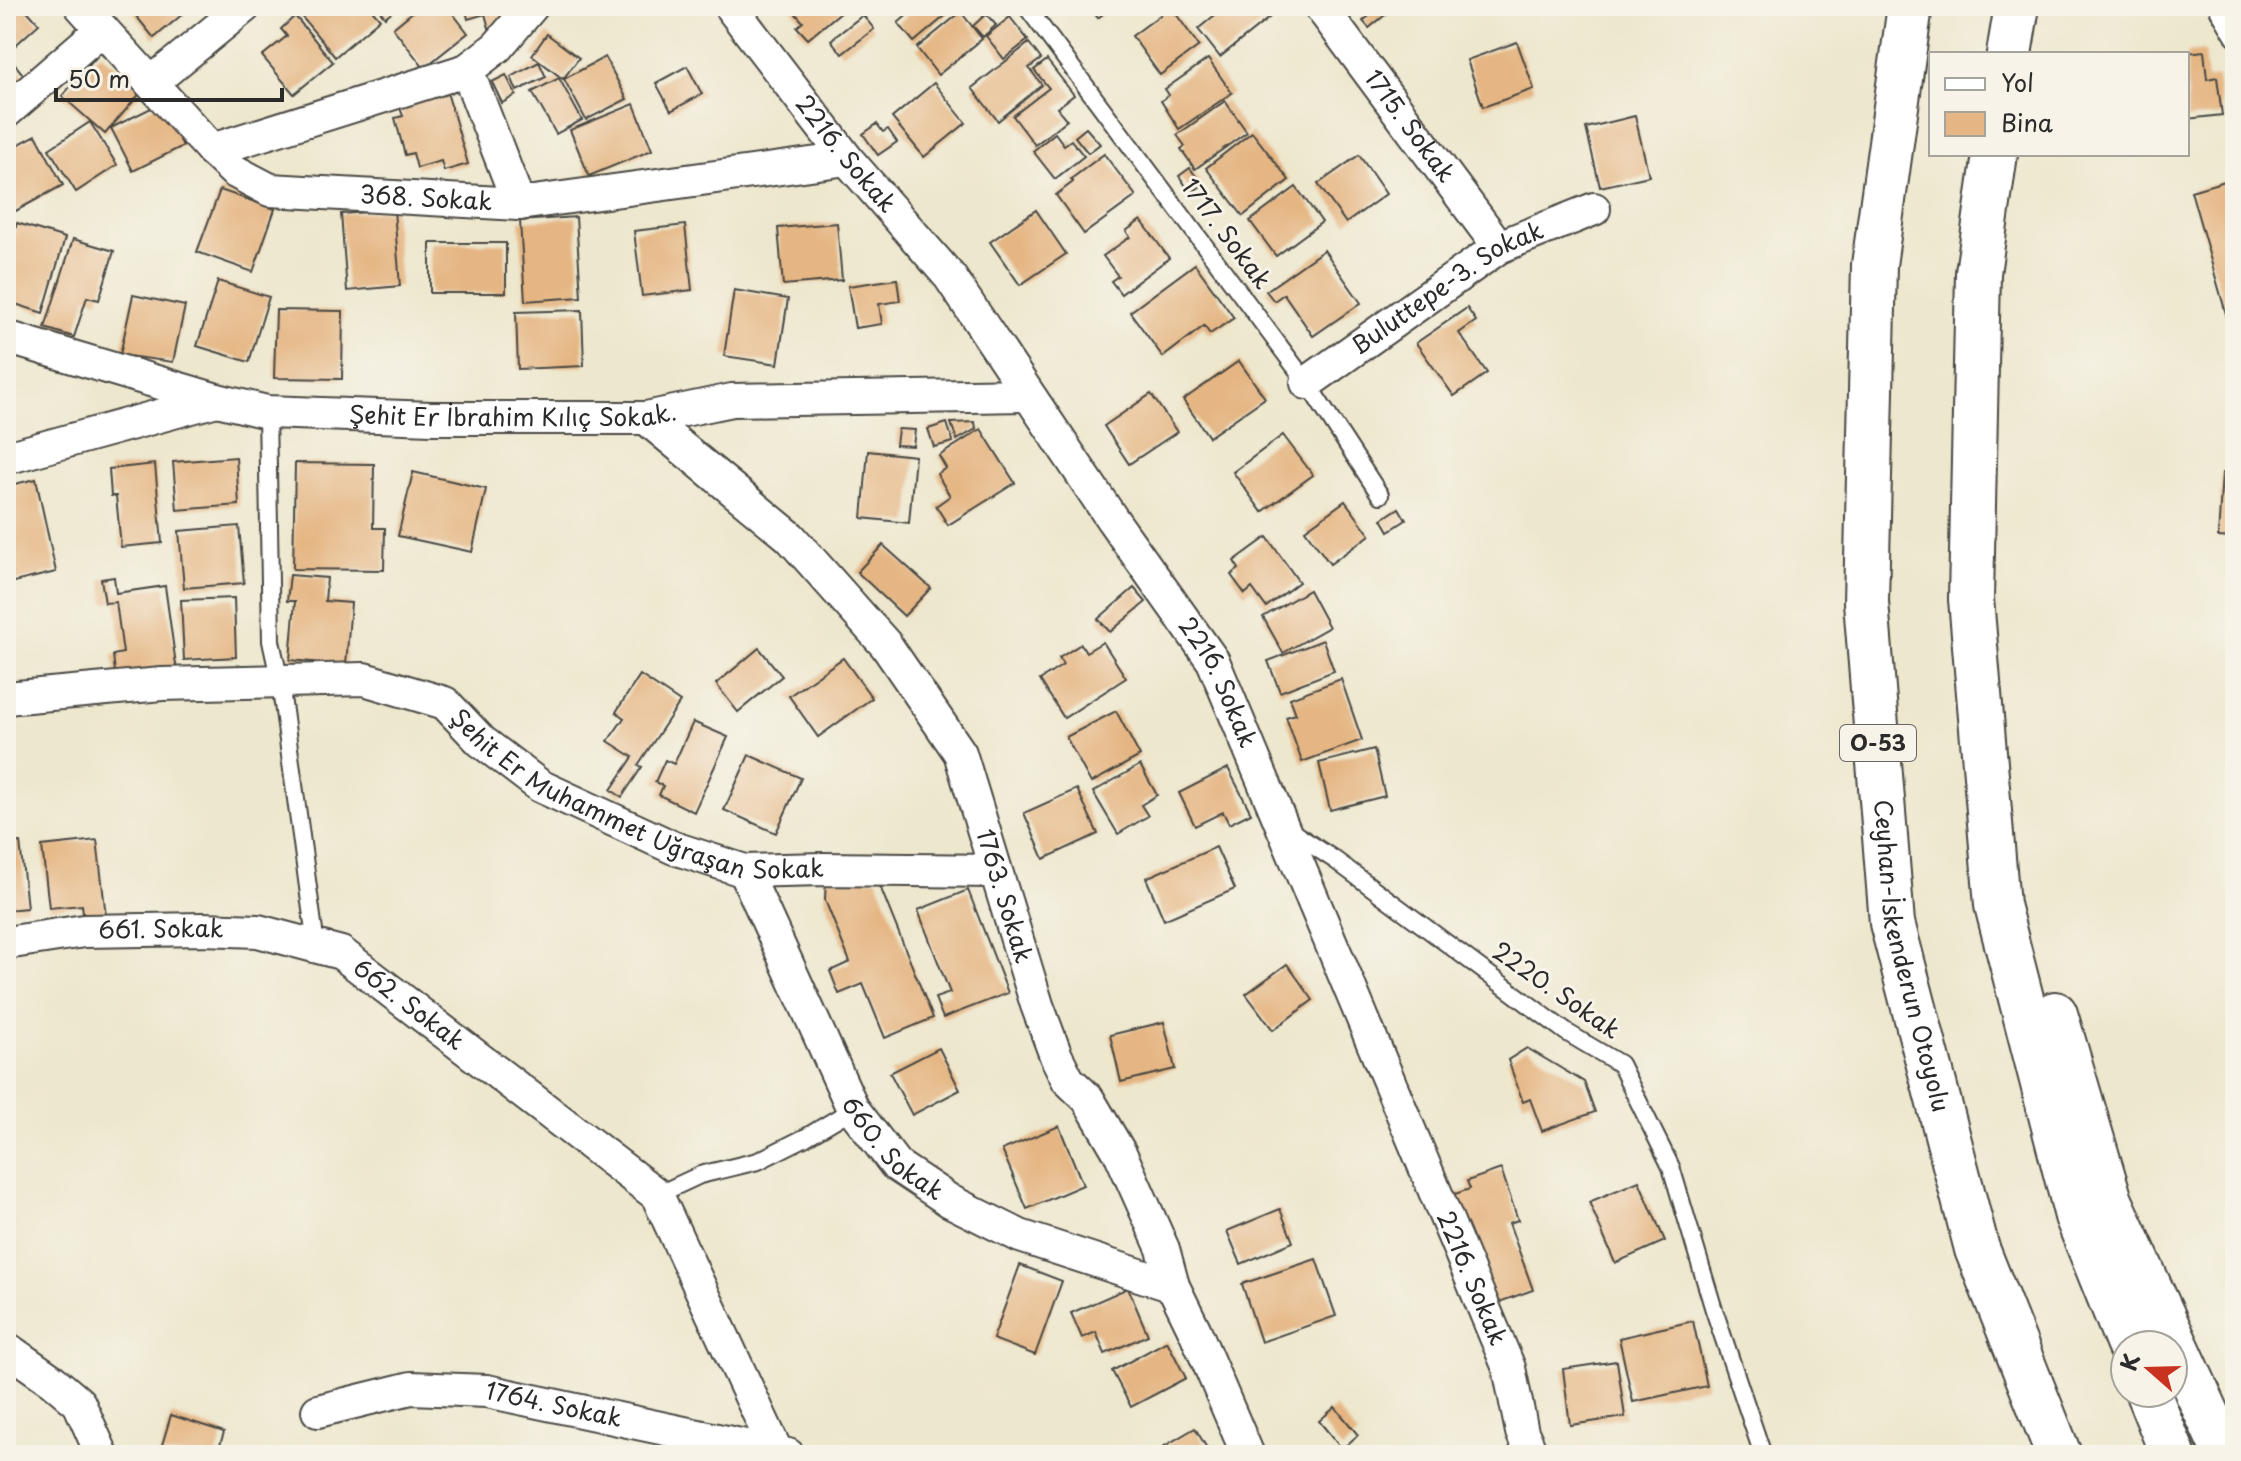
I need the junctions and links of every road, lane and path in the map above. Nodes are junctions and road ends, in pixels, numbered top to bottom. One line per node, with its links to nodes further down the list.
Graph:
1 (245, 6): 13 (street)
2 (532, 6): 12 (street)
3 (730, 6): 17 (street, 2216. Sokak)
4 (1026, 6): 22 (lane, 1717. Sokak)
5 (1320, 6): 20 (street, 1715. Sokak)
6 (1910, 6): 35 (highway, Ceyhan-İskenderun Otoyolu / O-53)
7 (2017, 6): 11 (highway)
8 (2219, 6): 10 (lane)
9 (91, 17): 13 (street, 368. Sokak); 14 (street)
10 (2235, 38)
11 (2009, 52)
12 (467, 70): 15 (street); 18 (street)
13 (151, 83): 15 (street, 368. Sokak)
14 (6, 112)
15 (212, 150): 18 (street, 368. Sokak)
16 (1995, 156): 29 (highway)
17 (847, 159): 18 (street, 368. Sokak); 23 (street, 2216. Sokak)
18 (519, 204)
19 (1594, 209): 20 (street, Buluttepe-3. Sokak)
20 (1499, 247): 22 (street, Buluttepe-3. Sokak)
21 (6, 337): 24 (street)
22 (1307, 383): 28 (lane, 1717. Sokak)
23 (1027, 395): 26 (street, Şehit Er İbrahim Kılıç Sokak.); 32 (street, 2216. Sokak)
24 (217, 400): 25 (street, Şehit Er İbrahim Kılıç Sokak.); 27 (street, Şehit Er İbrahim Kılıç Sokak.)
25 (267, 412): 26 (street, Şehit Er İbrahim Kılıç Sokak.); 30 (lane)
26 (646, 418): 34 (street, 1763. Sokak)
27 (6, 458)
28 (1380, 495)
29 (1971, 599): 41 (highway); 53 (highway)
30 (280, 682): 31 (street, Şehit Er Muhammet Uğraşan Sokak); 33 (street, Şehit Er Muhammet Uğraşan Sokak); 37 (lane)
31 (6, 698)
32 (1282, 825): 48 (street, 2216. Sokak); 49 (lane, 2220. Sokak)
33 (745, 871): 34 (street, Şehit Er Muhammet Uğraşan Sokak); 38 (street, 660. Sokak)
34 (995, 871): 40 (street, 1763. Sokak)
35 (1892, 923): 50 (highway); 51 (highway, Ceyhan-İskenderun Otoyolu / O-53)
36 (6, 943): 37 (street, 661. Sokak)
37 (316, 946): 39 (street, 662. Sokak)
38 (853, 1109): 39 (lane); 40 (street, 660. Sokak)
39 (657, 1195): 45 (street, 662. Sokak)
40 (1173, 1286): 47 (street, 1763. Sokak)
41 (2123, 1329)
42 (6, 1348): 46 (street)
43 (2154, 1409): 52 (highway)
44 (318, 1411): 45 (street, 1764. Sokak)
45 (781, 1454)
46 (102, 1455)
47 (1248, 1455)
48 (1532, 1455)
49 (1763, 1455)
50 (2035, 1455)
51 (2059, 1455)
52 (2173, 1455)
53 (2226, 1455)

